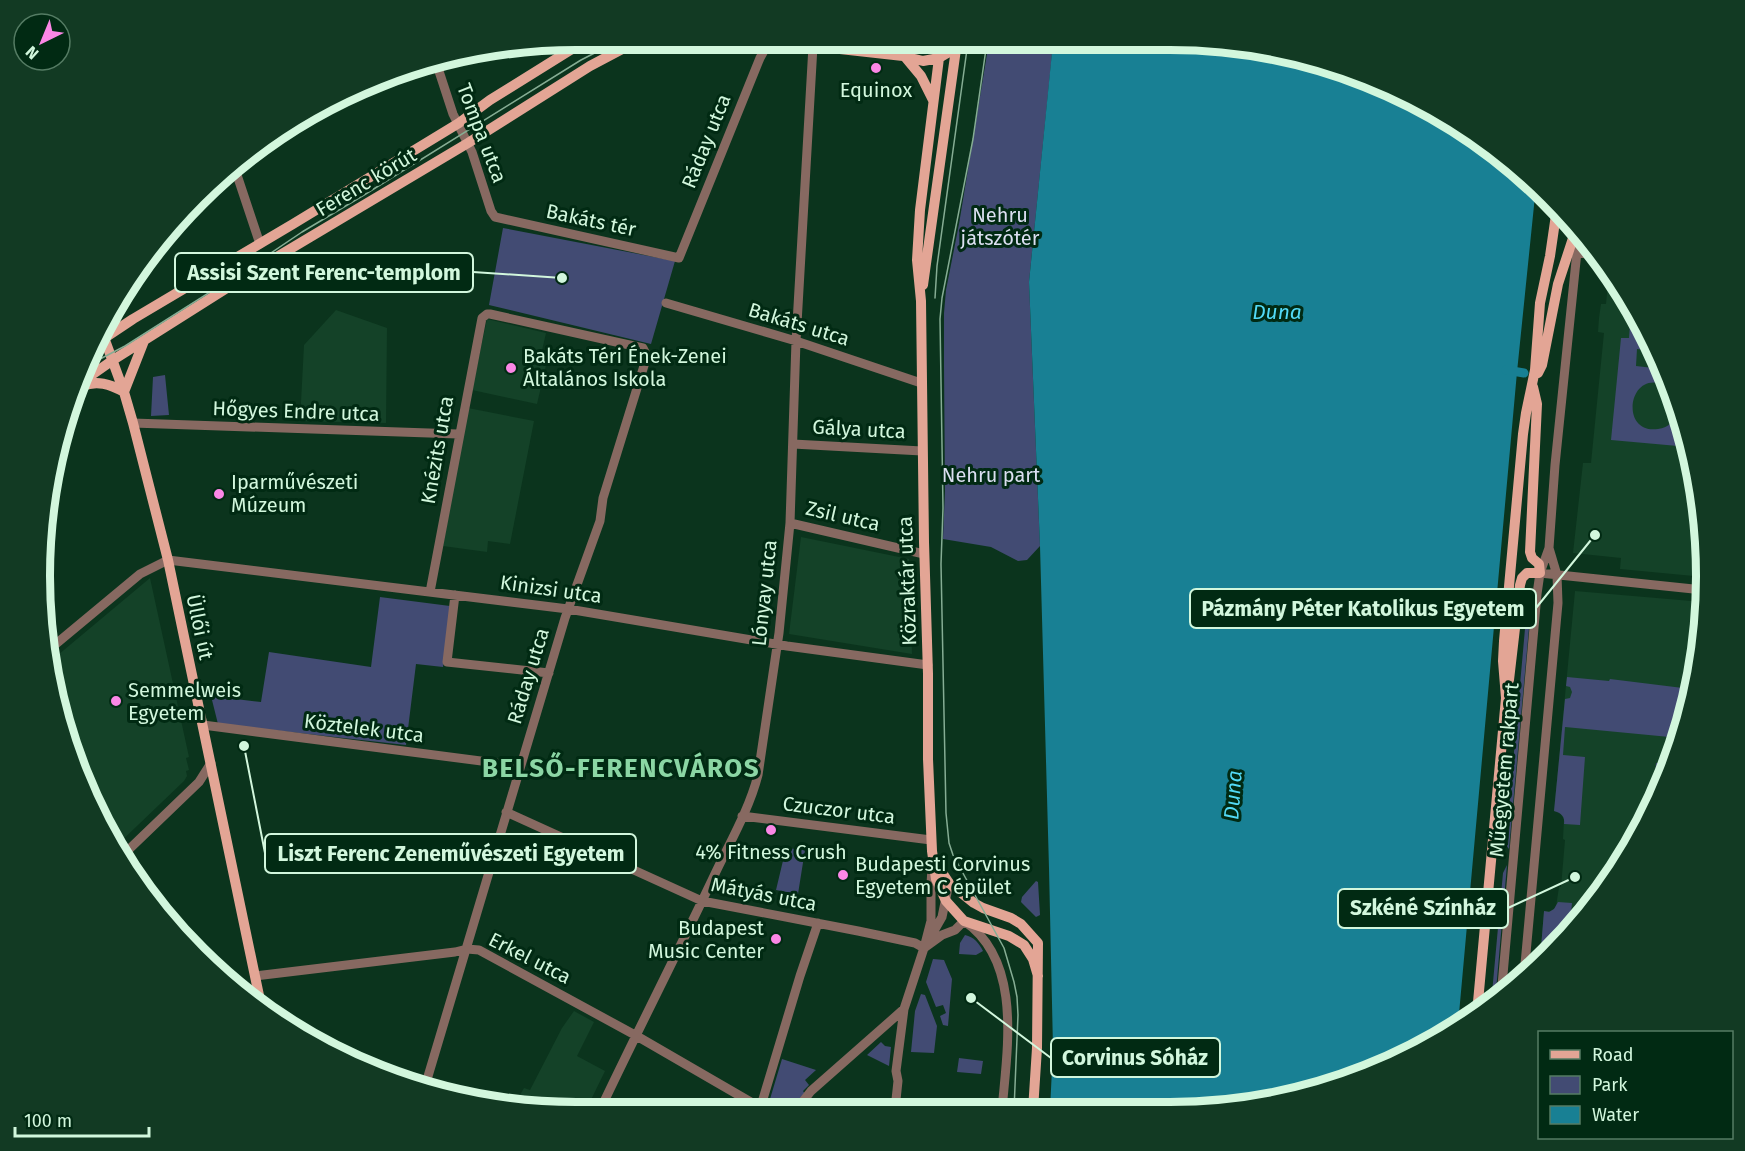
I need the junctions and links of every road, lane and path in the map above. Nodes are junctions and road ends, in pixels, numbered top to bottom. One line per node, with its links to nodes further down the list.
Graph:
1 (570, 50): 15 (main road, Ferenc körút)
2 (620, 50): 16 (main road, Ferenc körút)
3 (764, 50): 25 (street, Ráday utca)
4 (810, 50): 32 (street, Lónyay utca)
5 (860, 50): 10 (main road)
6 (913, 50): 10 (main road)
7 (940, 50): 11 (main road, Közraktár utca)
8 (951, 50): 11 (main road)
9 (956, 50): 13 (main road, Közraktár utca)
10 (903, 56): 11 (main road); 14 (main road)
11 (939, 58): 13 (main road); 14 (main road, Közraktár utca)
12 (438, 67): 15 (street, Tompa utca)
13 (952, 76): 26 (main road, Közraktár utca)
14 (934, 100): 26 (main road, Közraktár utca)
15 (459, 123): 16 (street, Tompa utca); 21 (main road, Ferenc körút)
16 (468, 143): 18 (street, Tompa utca); 31 (main road, Ferenc körút)
17 (237, 174): 21 (street)
18 (495, 217): 25 (street, Bakáts tér)
19 (1555, 219): 37 (main road)
20 (1573, 238): 37 (main road)
21 (260, 243): 29 (main road, Ferenc körút)
22 (1578, 245): 23 (street, Műegyetem rakpart)
23 (1578, 253): 24 (street); 44 (street, Műegyetem rakpart)
24 (1586, 254)
25 (679, 258)
26 (921, 301): 35 (main road, Közraktár utca)
27 (666, 303): 32 (street, Bakáts utca)
28 (484, 315): 40 (street, Knézits utca); 52 (street, Ráday utca)
29 (110, 331)
30 (105, 341): 33 (main road, Üllői út)
31 (144, 341): 33 (main road, Ferenc körút); 38 (main road)
32 (796, 341): 35 (street, Bakáts utca); 41 (street, Lónyay utca)
33 (113, 360): 34 (main road, Ferenc körút); 38 (main road, Üllői út)
34 (88, 378)
35 (921, 383): 42 (main road, Közraktár utca)
36 (86, 384): 38 (main road)
37 (1533, 386): 47 (main road); 61 (main road)
38 (124, 392): 39 (main road, Üllői út)
39 (133, 423): 40 (street, Hőgyes Endre utca); 46 (main road, Üllői út)
40 (458, 434): 50 (street, Knézits utca)
41 (793, 444): 42 (street, Gálya utca); 43 (street, Lónyay utca)
42 (922, 451): 45 (main road, Közraktár utca)
43 (790, 523): 45 (street, Zsil utca); 55 (street, Lónyay utca)
44 (1549, 548): 47 (street, Műegyetem rakpart); 48 (street, Műegyetem rakpart)
45 (924, 554): 59 (main road, Közraktár utca)
46 (168, 560): 50 (street, Kinizsi utca); 56 (street); 62 (main road, Üllői út)
47 (1540, 573): 48 (street); 53 (street, Műegyetem rakpart); 61 (main road)
48 (1557, 575): 49 (street); 54 (street, Műegyetem rakpart)
49 (1695, 589)
50 (430, 592): 51 (street, Kinizsi utca)
51 (455, 595): 52 (street, Kinizsi utca); 60 (street)
52 (568, 609): 55 (street, Kinizsi utca); 60 (street, Ráday utca)
53 (1535, 630): 54 (street); 57 (street, Műegyetem rakpart)
54 (1556, 632): 58 (street, Műegyetem rakpart)
55 (777, 644): 59 (street, Kinizsi utca); 66 (street, Lónyay utca)
56 (54, 645)
57 (1533, 654): 58 (street); 80 (street, Műegyetem rakpart)
58 (1554, 656): 77 (street, Műegyetem rakpart)
59 (928, 665): 67 (main road, Közraktár utca)
60 (549, 674): 64 (street, Ráday utca)
61 (1506, 698): 82 (main road)
62 (202, 725): 63 (main road, Üllői út); 64 (street, Köztelek utca)
63 (211, 764): 68 (street); 78 (main road, Üllői út)
64 (520, 766): 65 (street, Ráday utca)
65 (506, 812): 72 (street, Mátyás utca); 76 (street, Ráday utca)
66 (742, 816): 67 (street, Czuczor utca); 72 (street, Lónyay utca)
67 (931, 840): 69 (main road, Közraktár utca)
68 (127, 850)
69 (934, 859): 70 (main road, Közraktár utca); 71 (main road, Közraktár utca); 75 (street, Közraktár utca)
70 (949, 883): 71 (street, Közraktár utca); 79 (main road, Közraktár utca)
71 (946, 901): 73 (main road, Közraktár utca); 75 (street, Közraktár utca)
72 (702, 902): 74 (street, Mátyás utca); 85 (street, Lónyay utca)
73 (964, 921): 75 (street); 79 (main road); 93 (street)
74 (818, 923): 75 (street, Mátyás utca); 90 (street)
75 (924, 948): 83 (street, Közraktár utca)
76 (467, 949): 78 (street, Erkel utca); 85 (street, Erkel utca); 87 (street, Ráday utca)
77 (1525, 962)
78 (255, 976): 81 (main road, Üllői út)
79 (1038, 976): 94 (main road, Közraktár utca)
80 (1502, 983)
81 (259, 996)
82 (1478, 1002)
83 (904, 1009): 84 (street); 86 (street, Közraktár utca)
84 (883, 1026): 86 (street); 91 (street)
85 (635, 1035): 88 (street, Lónyay utca); 89 (street, Erkel utca)
86 (900, 1036): 92 (street, Közraktár utca)
87 (427, 1080)
88 (604, 1102)
89 (750, 1102)
90 (762, 1102)
91 (804, 1102)
92 (896, 1102)
93 (1003, 1102)
94 (1034, 1102)

